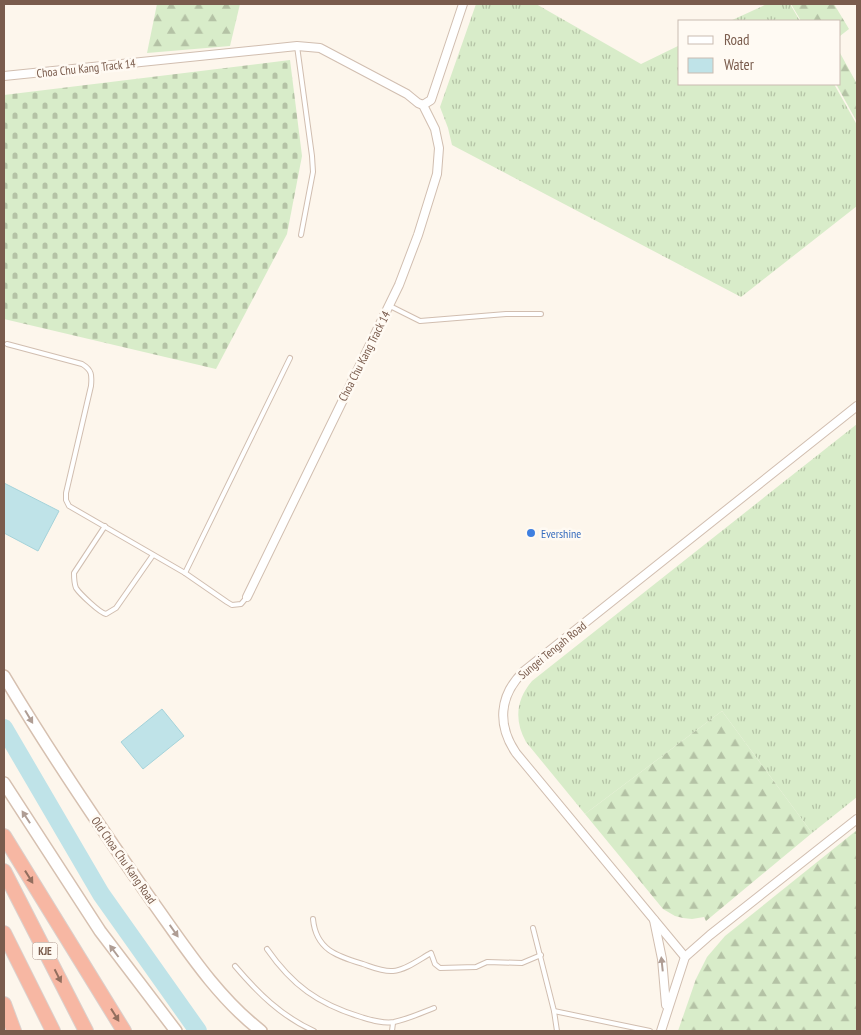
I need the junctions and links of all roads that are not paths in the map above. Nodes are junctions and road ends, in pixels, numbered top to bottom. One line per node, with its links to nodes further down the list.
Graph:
1 (463, 4): 4 (street)
2 (297, 46): 3 (street, Choa Chu Kang Track 14); 4 (street, Choa Chu Kang Track 14); 5 (lane)
3 (4, 76)
4 (423, 105): 6 (street, Choa Chu Kang Track 14)
5 (301, 235)
6 (390, 306): 7 (lane); 14 (street, Choa Chu Kang Track 14)
7 (541, 314)
8 (6, 344): 11 (lane)
9 (290, 358): 13 (lane)
10 (857, 406): 20 (street, Sungei Tengah Road)
11 (105, 526): 12 (lane); 12 (lane)
12 (153, 555): 13 (lane)
13 (185, 573): 14 (lane)
14 (247, 598)
15 (4, 676): 38 (main road, Old Choa Chu Kang Road, one-way to 38)
16 (4, 783): 37 (main road, one-way to 16)
17 (857, 818): 26 (street)
18 (4, 836): 36 (highway, one-way to 36)
19 (4, 871): 35 (highway, KJE, one-way to 35)
20 (653, 918): 26 (street, Sungei Tengah Road); 30 (street, one-way to 20)
21 (313, 919): 25 (lane)
22 (533, 928): 25 (lane)
23 (4, 934): 34 (highway, KJE)
24 (268, 949): 32 (lane)
25 (541, 955): 31 (lane)
26 (685, 957): 30 (street)
27 (235, 966): 39 (lane)
28 (4, 1004): 33 (highway)
29 (434, 1008): 32 (lane)
30 (666, 1010): 43 (street)
31 (554, 1011): 41 (lane); 42 (lane)
32 (393, 1022): 40 (lane)
33 (14, 1031)
34 (53, 1031)
35 (86, 1031)
36 (124, 1031)
37 (176, 1031)
38 (261, 1031)
39 (314, 1031)
40 (392, 1031)
41 (557, 1031)
42 (650, 1031)
43 (660, 1031)

